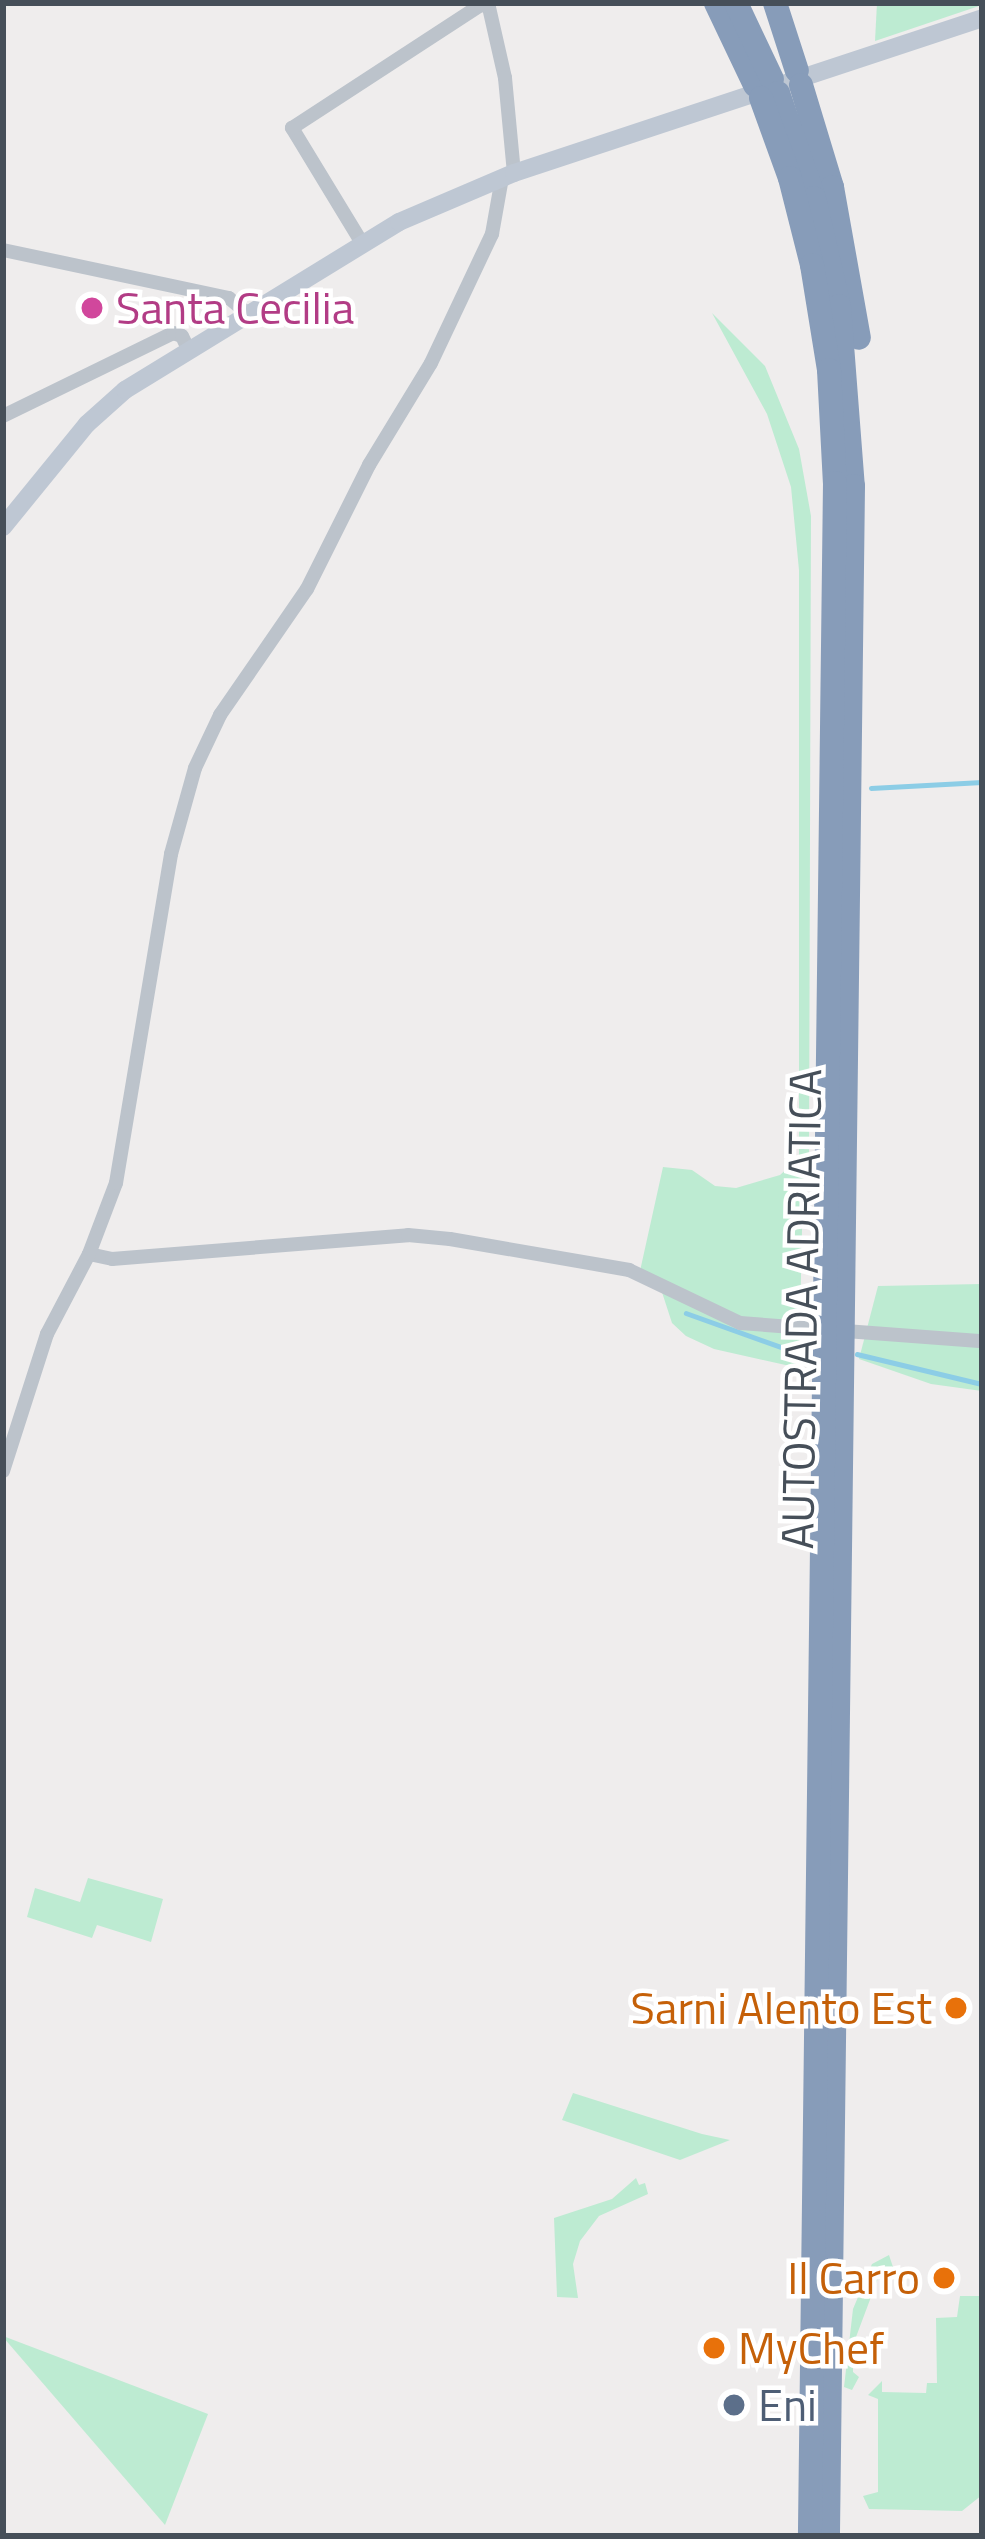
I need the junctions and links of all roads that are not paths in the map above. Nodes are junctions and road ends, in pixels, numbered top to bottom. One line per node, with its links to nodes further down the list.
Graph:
1 (716, 3): 6 (highway, AUTOSTRADA ADRIATICA)
2 (736, 3): 6 (highway, AUTOSTRADA ADRIATICA)
3 (776, 3): 6 (highway)
4 (489, 4): 7 (street); 8 (street)
5 (982, 18): 7 (street)
6 (777, 85): 17 (highway, AUTOSTRADA ADRIATICA); 18 (highway, AUTOSTRADA ADRIATICA)
7 (508, 175): 8 (street); 14 (street)
8 (362, 243): 10 (street)
9 (3, 250): 10 (street)
10 (247, 313): 11 (street)
11 (188, 349): 12 (street); 13 (street)
12 (3, 416)
13 (3, 527)
14 (89, 1254): 15 (street); 16 (street)
15 (982, 1341)
16 (3, 1472)
17 (811, 2536)
18 (828, 2536)

